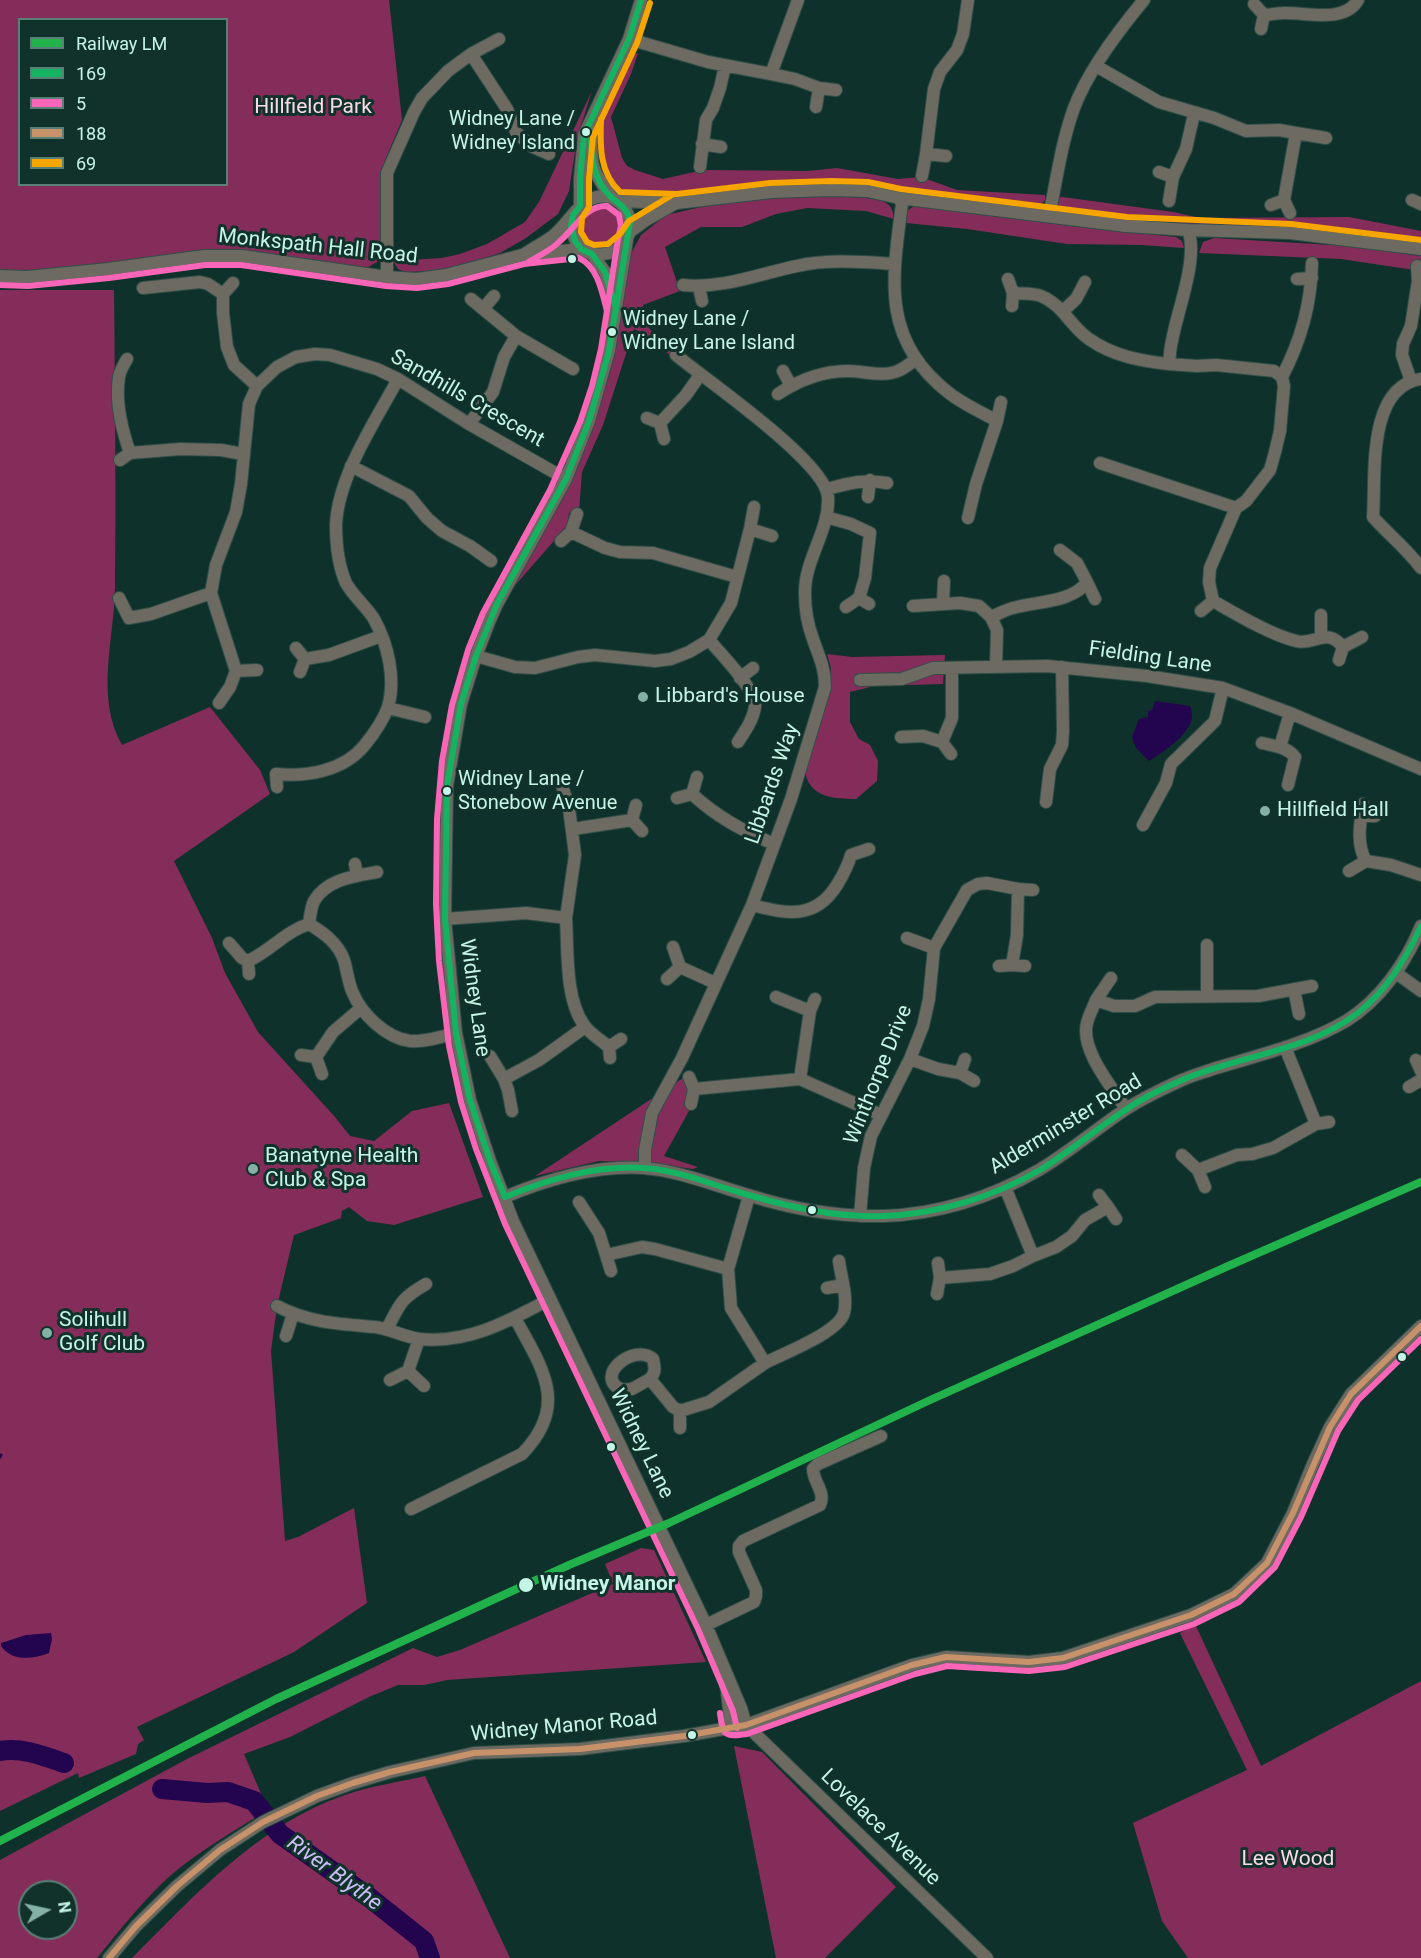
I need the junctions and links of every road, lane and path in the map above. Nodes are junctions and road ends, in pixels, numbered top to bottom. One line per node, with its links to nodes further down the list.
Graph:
1 (641, 0): 10 (street)
2 (798, 0): 14 (street)
3 (968, 0): 24 (street)
4 (1358, 0): 7 (street)
5 (1141, 1): 13 (street)
6 (1254, 4): 7 (street)
7 (1264, 15): 8 (street)
8 (1260, 29)
9 (499, 39): 11 (street)
10 (629, 39): 12 (street); 19 (street)
11 (471, 54): 25 (street); 49 (street)
12 (725, 66): 14 (street); 22 (street)
13 (1096, 66): 18 (street); 39 (street)
14 (771, 74): 15 (street)
15 (819, 88): 16 (street); 17 (street)
16 (836, 90)
17 (816, 107)
18 (1194, 114): 20 (street); 30 (street)
19 (592, 119): 32 (street); 37 (street)
20 (1296, 132): 21 (street); 33 (street)
21 (1326, 138)
22 (702, 144): 23 (street); 27 (street)
23 (721, 147)
24 (926, 153): 26 (street); 29 (street)
25 (549, 154)
26 (946, 156)
27 (700, 167)
28 (1159, 172): 30 (street)
29 (922, 176)
30 (1173, 177): 34 (street)
31 (899, 198): 35 (street); 39 (street); 46 (street)
32 (614, 199): 35 (street); 37 (street); 41 (street)
33 (1284, 200): 36 (street); 38 (street)
34 (1169, 201)
35 (677, 203): 41 (street)
36 (1271, 205)
37 (576, 210): 43 (street); 44 (street, Monkspath Hall Road)
38 (1290, 213)
39 (1045, 216): 40 (street)
40 (1188, 230): 42 (street); 70 (street)
41 (629, 236): 43 (street); 63 (street, Widney Lane)
42 (1421, 249)
43 (586, 252): 44 (street, Monkspath Hall Road); 63 (street, Widney Lane)
44 (522, 255): 49 (street, Monkspath Hall Road)
45 (1312, 263): 50 (street)
46 (895, 264): 57 (street); 69 (street)
47 (1417, 266): 53 (street)
48 (0, 276): 49 (street, Monkspath Hall Road)
49 (387, 277)
50 (1312, 278): 52 (street); 74 (street)
51 (1008, 279): 65 (street)
52 (1297, 279)
53 (1419, 281): 76 (street)
54 (233, 282): 59 (street)
55 (1085, 282): 65 (street)
56 (683, 285): 57 (street)
57 (699, 286): 62 (street)
58 (142, 288): 59 (street)
59 (223, 294): 77 (street)
60 (494, 296): 64 (street)
61 (471, 299): 64 (street)
62 (702, 301)
63 (616, 308): 89 (street, Widney Lane)
64 (483, 309): 66 (street)
65 (1063, 311): 70 (street)
66 (516, 336): 71 (street); 84 (street)
67 (676, 355): 73 (street)
68 (127, 359): 86 (street)
69 (915, 360): 78 (street); 82 (street)
70 (1169, 364): 74 (street)
71 (573, 369)
72 (783, 371): 78 (street)
73 (700, 375): 83 (street); 92 (street)
74 (1282, 376): 95 (street)
75 (398, 379): 77 (street, Sandhills Crescent); 84 (street, Sandhills Crescent); 88 (street)
76 (1416, 380): 105 (street)
77 (257, 386): 86 (street, Sandhills Crescent)
78 (791, 386): 79 (street)
79 (778, 394)
80 (1001, 402): 82 (street)
81 (647, 418): 83 (street)
82 (997, 421): 98 (street)
83 (660, 423): 85 (street)
84 (469, 424): 89 (street, Sandhills Crescent)
85 (664, 439)
86 (243, 454): 109 (street, Sandhills Crescent)
87 (1101, 464): 95 (street)
88 (351, 466): 104 (street); 119 (street)
89 (566, 480): 125 (street, Widney Lane)
90 (870, 480): 91 (street); 92 (street); 93 (street)
91 (887, 483)
92 (827, 489): 97 (street, Libbards Way)
93 (868, 497)
94 (754, 507): 99 (street)
95 (1236, 508): 112 (street)
96 (577, 514): 100 (street)
97 (826, 517): 115 (street); 162 (street, Libbards Way)
98 (968, 518)
99 (750, 529): 101 (street); 106 (street)
100 (571, 532): 102 (street); 106 (street)
101 (772, 536)
102 (561, 541)
103 (1060, 550): 108 (street)
104 (492, 561)
105 (1421, 567)
106 (737, 576): 122 (street)
107 (944, 581): 113 (street)
108 (1087, 582): 111 (street); 118 (street)
109 (211, 593): 110 (street); 133 (street, Sandhills Crescent)
110 (119, 598)
111 (1095, 599)
112 (1212, 600): 116 (street); 120 (street)
113 (943, 603): 114 (street); 118 (street)
114 (913, 606)
115 (846, 607)
116 (1201, 610)
117 (1321, 615): 120 (street)
118 (991, 617): 128 (street)
119 (381, 636): 126 (street); 139 (street)
120 (1321, 636): 124 (street)
121 (1362, 637): 124 (street)
122 (709, 640): 125 (street); 135 (street)
123 (296, 648): 126 (street)
124 (1343, 648): 127 (street)
125 (476, 656): 172 (street, Widney Lane)
126 (305, 659): 134 (street)
127 (1339, 660)
128 (996, 667): 129 (street, Fielding Lane); 131 (street, Fielding Lane)
129 (1062, 667): 137 (street, Fielding Lane); 155 (street)
130 (753, 668): 135 (street)
131 (952, 668): 136 (street, Fielding Lane); 144 (street)
132 (257, 670): 133 (street)
133 (236, 671): 138 (street)
134 (300, 672)
135 (740, 678): 143 (street)
136 (860, 680)
137 (1223, 688): 140 (street, Fielding Lane); 159 (street)
138 (219, 703)
139 (388, 708): 141 (street); 152 (street)
140 (1290, 713): 146 (street); 148 (street, Fielding Lane)
141 (425, 717)
142 (901, 736): 144 (street)
143 (738, 742)
144 (942, 742): 147 (street)
145 (1262, 743): 146 (street)
146 (1280, 747): 151 (street)
147 (951, 754)
148 (1421, 769)
149 (697, 777): 153 (street)
150 (561, 782): 160 (street)
151 (1288, 785)
152 (277, 787)
153 (693, 794): 154 (street); 162 (street)
154 (677, 798)
155 (1046, 802)
156 (636, 805): 158 (street)
157 (1375, 816): 164 (street)
158 (632, 820): 160 (street); 161 (street)
159 (1143, 825)
160 (573, 829): 171 (street)
161 (642, 831)
162 (774, 844): 170 (street, Libbards Way)
163 (869, 849): 170 (street)
164 (1366, 861): 165 (street); 167 (street)
165 (1349, 871)
166 (377, 872): 173 (street)
167 (1421, 875)
168 (1018, 889): 169 (street, Winthorpe Drive); 179 (street, Winthorpe Drive); 180 (street)
169 (1033, 890)
170 (752, 905): 185 (street, Libbards Way)
171 (566, 918): 172 (street); 196 (street)
172 (445, 919): 197 (street, Widney Lane)
173 (309, 924): 176 (street); 193 (street)
174 (1421, 926): 182 (street, Alderminster Road)
175 (907, 938): 179 (street)
176 (229, 943)
177 (1207, 945): 189 (street)
178 (673, 946): 181 (street)
179 (934, 948): 203 (street, Winthorpe Drive)
180 (1025, 966)
181 (680, 967): 184 (street); 185 (street)
182 (1396, 973): 188 (street); 199 (street, Alderminster Road)
183 (1111, 978): 192 (street)
184 (667, 979)
185 (715, 983): 217 (street, Libbards Way)
186 (1312, 986): 187 (street)
187 (1294, 989): 189 (street); 195 (street)
188 (1421, 991)
189 (1207, 996): 192 (street)
190 (776, 997): 194 (street)
191 (815, 999): 194 (street)
192 (1096, 1000): 213 (street)
193 (360, 1008): 197 (street); 202 (street)
194 (810, 1011): 208 (street)
195 (1299, 1014)
196 (585, 1028): 198 (street); 207 (street)
197 (456, 1033): 223 (street, Widney Lane)
198 (621, 1039)
199 (1284, 1047): 213 (street, Alderminster Road); 218 (street)
200 (302, 1055): 202 (street)
201 (490, 1056): 207 (street)
202 (316, 1057): 206 (street)
203 (910, 1059): 205 (street); 215 (street, Winthorpe Drive)
204 (965, 1059): 205 (street)
205 (960, 1073): 210 (street)
206 (322, 1074)
207 (504, 1079): 214 (street)
208 (800, 1079): 212 (street); 215 (street)
209 (1421, 1080): 211 (street)
210 (974, 1081)
211 (1409, 1087)
212 (691, 1104)
213 (1126, 1109): 219 (street, Alderminster Road)
214 (512, 1111)
215 (881, 1115): 226 (street, Winthorpe Drive)
216 (1182, 1155): 218 (street)
217 (645, 1168): 222 (street, Alderminster Road); 223 (street, Alderminster Road)
218 (1198, 1170): 220 (street)
219 (1005, 1187): 226 (street, Alderminster Road); 229 (street)
220 (1205, 1187)
221 (1098, 1195): 225 (street)
222 (749, 1196): 226 (street, Alderminster Road); 232 (street)
223 (505, 1197): 241 (street, Widney Lane)
224 (579, 1202): 228 (street)
225 (1108, 1207): 227 (street); 229 (street)
226 (860, 1216)
227 (1116, 1219)
228 (606, 1256): 232 (street); 233 (street)
229 (1033, 1256): 234 (street)
230 (839, 1262): 237 (street)
231 (938, 1263): 234 (street)
232 (728, 1269): 249 (street)
233 (611, 1272)
234 (940, 1278): 239 (street)
235 (399, 1284): 240 (street)
236 (426, 1284): 240 (street)
237 (843, 1285): 238 (street); 249 (street)
238 (827, 1288)
239 (937, 1294)
240 (407, 1295): 246 (street)
241 (550, 1299): 244 (street); 258 (street, Widney Lane)
242 (277, 1306): 243 (street)
243 (293, 1314): 246 (street); 247 (street)
244 (515, 1318): 248 (street); 257 (street)
245 (1421, 1326): 261 (street, Widney Manor Road)
246 (387, 1329): 248 (street)
247 (286, 1336)
248 (419, 1339): 250 (street)
249 (765, 1362): 254 (street)
250 (408, 1371): 252 (street); 253 (street)
251 (650, 1379): 254 (street)
252 (390, 1380)
253 (424, 1386)
254 (680, 1411): 255 (street)
255 (680, 1428)
256 (881, 1436): 258 (street)
257 (411, 1509)
258 (706, 1625): 259 (street, Widney Lane)
259 (725, 1672): 260 (street, Widney Lane); 263 (street, Widney Lane)
260 (741, 1708): 261 (street); 262 (street, Widney Lane)
261 (761, 1719): 262 (street, Widney Manor Road)
262 (746, 1725): 263 (street, Widney Manor Road); 265 (street, Lovelace Avenue)
263 (731, 1727): 264 (street, Widney Manor Road)
264 (109, 1958)
265 (987, 1958)

